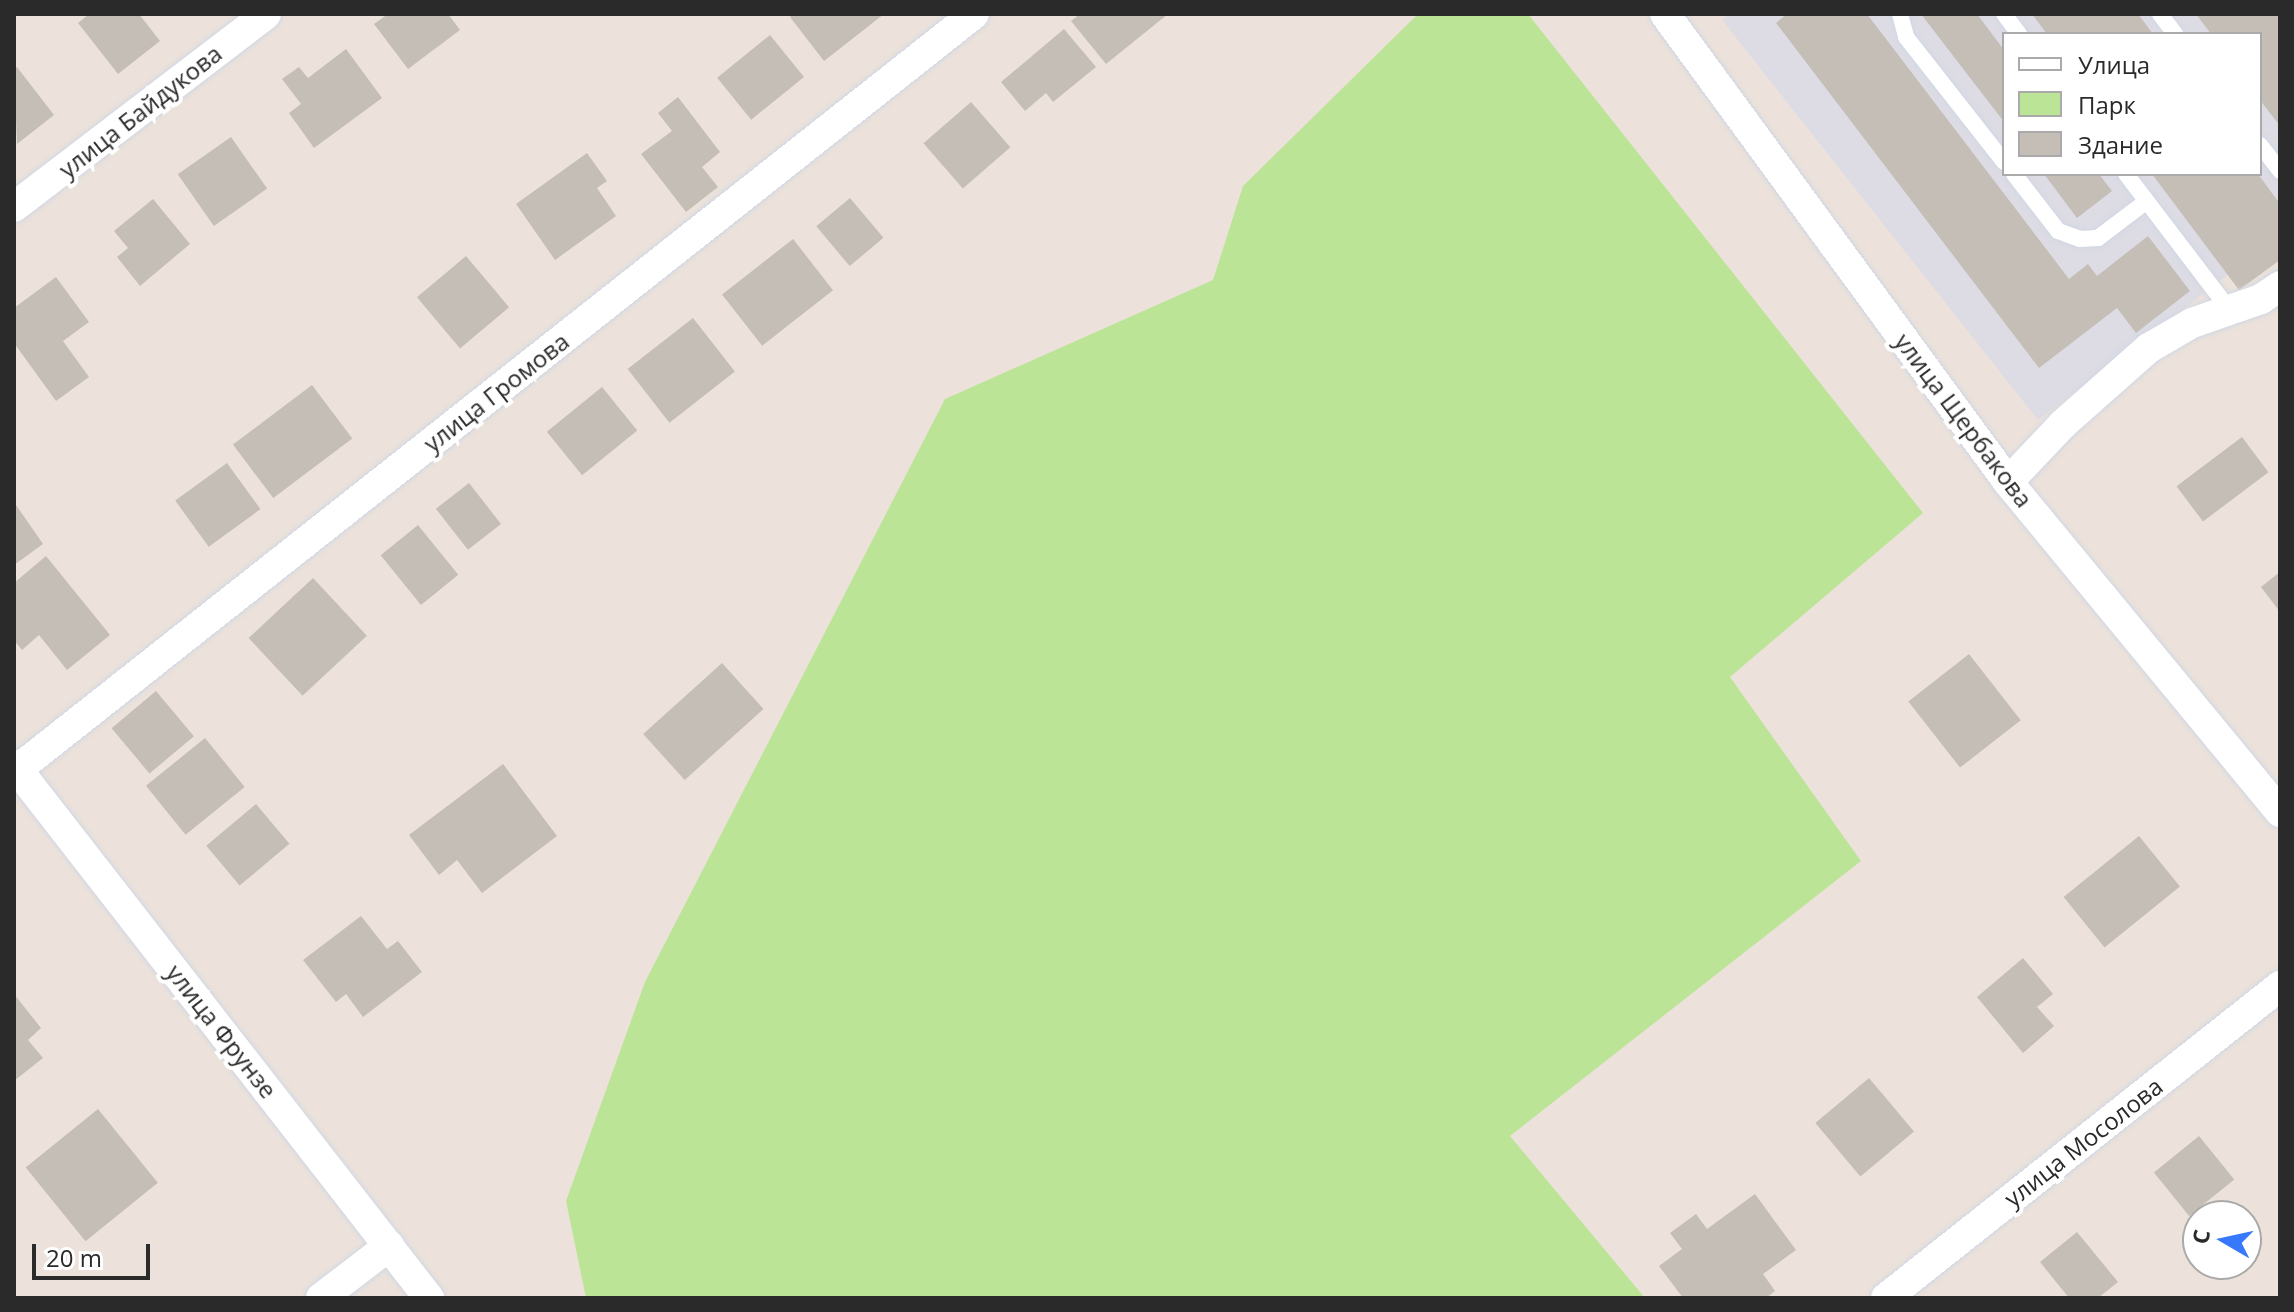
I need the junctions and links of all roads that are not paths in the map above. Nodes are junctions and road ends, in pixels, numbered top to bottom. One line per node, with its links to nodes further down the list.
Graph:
1 (266, 14): 15 (street, улица Байдукова)
2 (974, 14): 19 (street, улица Громова)
3 (1665, 14): 18 (street, улица Щербакова)
4 (1900, 14): 10 (lane)
5 (2004, 14): 7 (lane)
6 (2160, 14): 8 (lane)
7 (2018, 32)
8 (2174, 32)
9 (2262, 148): 11 (lane)
10 (2002, 159)
11 (2280, 171)
12 (2016, 176): 14 (lane)
13 (2128, 176): 14 (lane)
14 (2147, 201): 17 (lane)
15 (14, 207)
16 (2280, 286): 17 (street)
17 (2231, 312): 18 (street)
18 (2008, 482): 20 (street, улица Щербакова)
19 (16, 767): 22 (street, улица Фрунзе)
20 (2280, 812)
21 (2280, 986): 25 (street, улица Мосолова)
22 (389, 1246): 23 (street); 24 (street, улица Фрунзе)
23 (321, 1298)
24 (429, 1298)
25 (1886, 1298)

